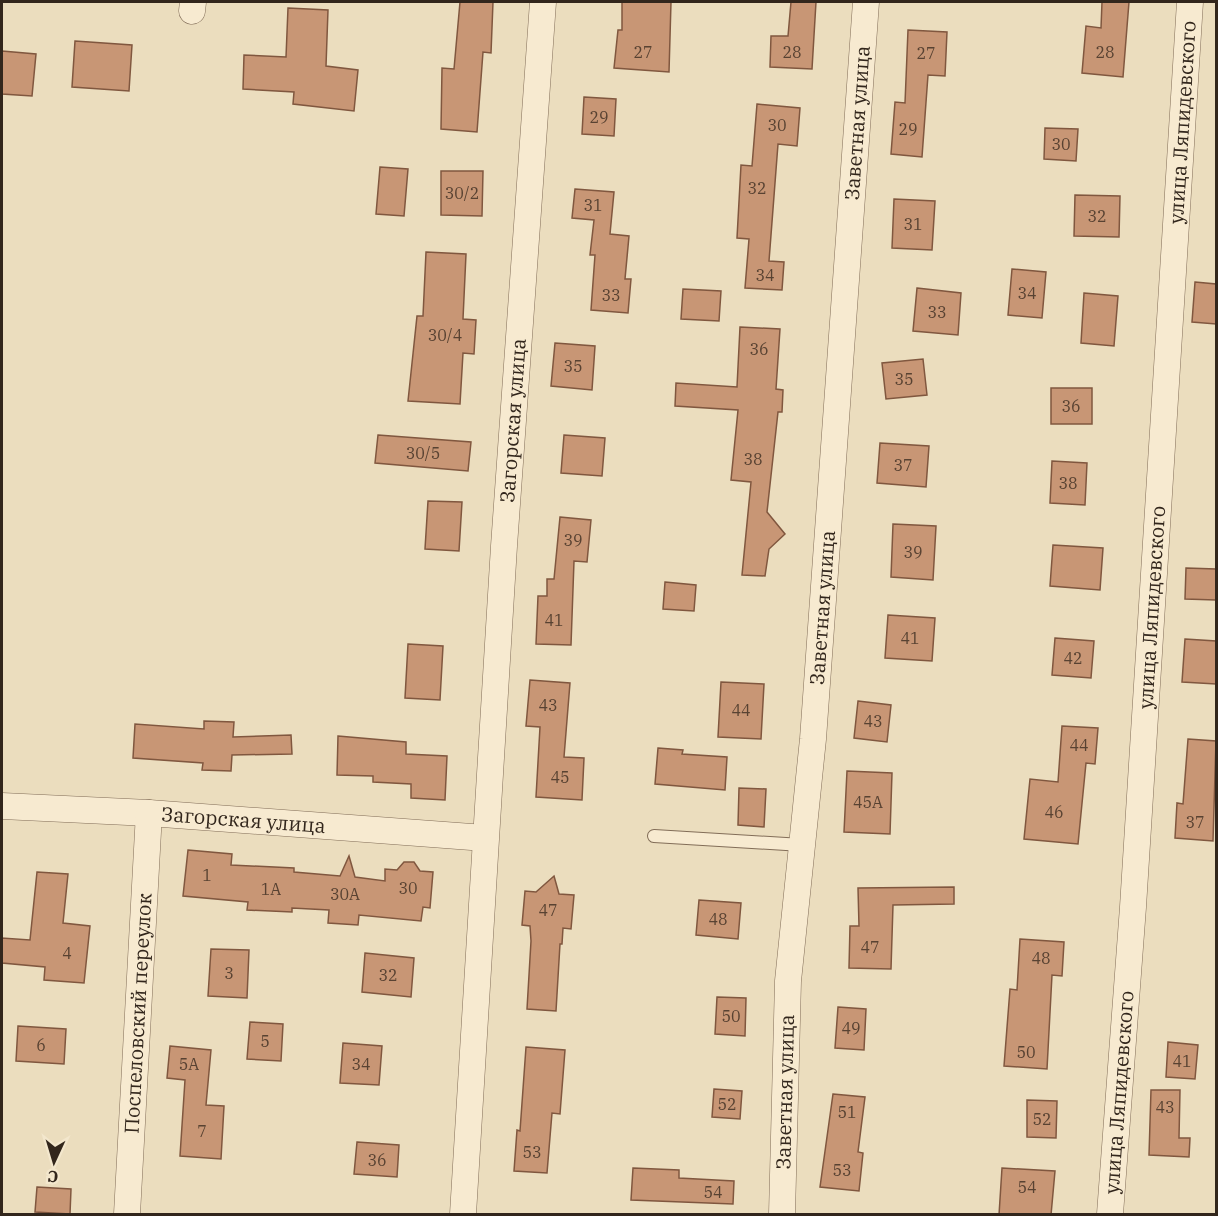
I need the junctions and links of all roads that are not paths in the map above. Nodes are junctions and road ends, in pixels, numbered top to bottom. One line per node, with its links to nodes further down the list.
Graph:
1 (543, 2): 7 (street, Загорская улица)
2 (866, 2): 8 (street, Заветная улица)
3 (1190, 2): 12 (street, улица Ляпидевского)
4 (2, 806): 5 (street, Загорская улица)
5 (149, 813): 7 (street, Загорская улица); 9 (street, Поспеловский переулок)
6 (654, 836): 8 (lane)
7 (485, 838): 10 (street, Загорская улица)
8 (802, 845): 11 (street, Заветная улица)
9 (127, 1215)
10 (463, 1215)
11 (782, 1215)
12 (1110, 1215)

